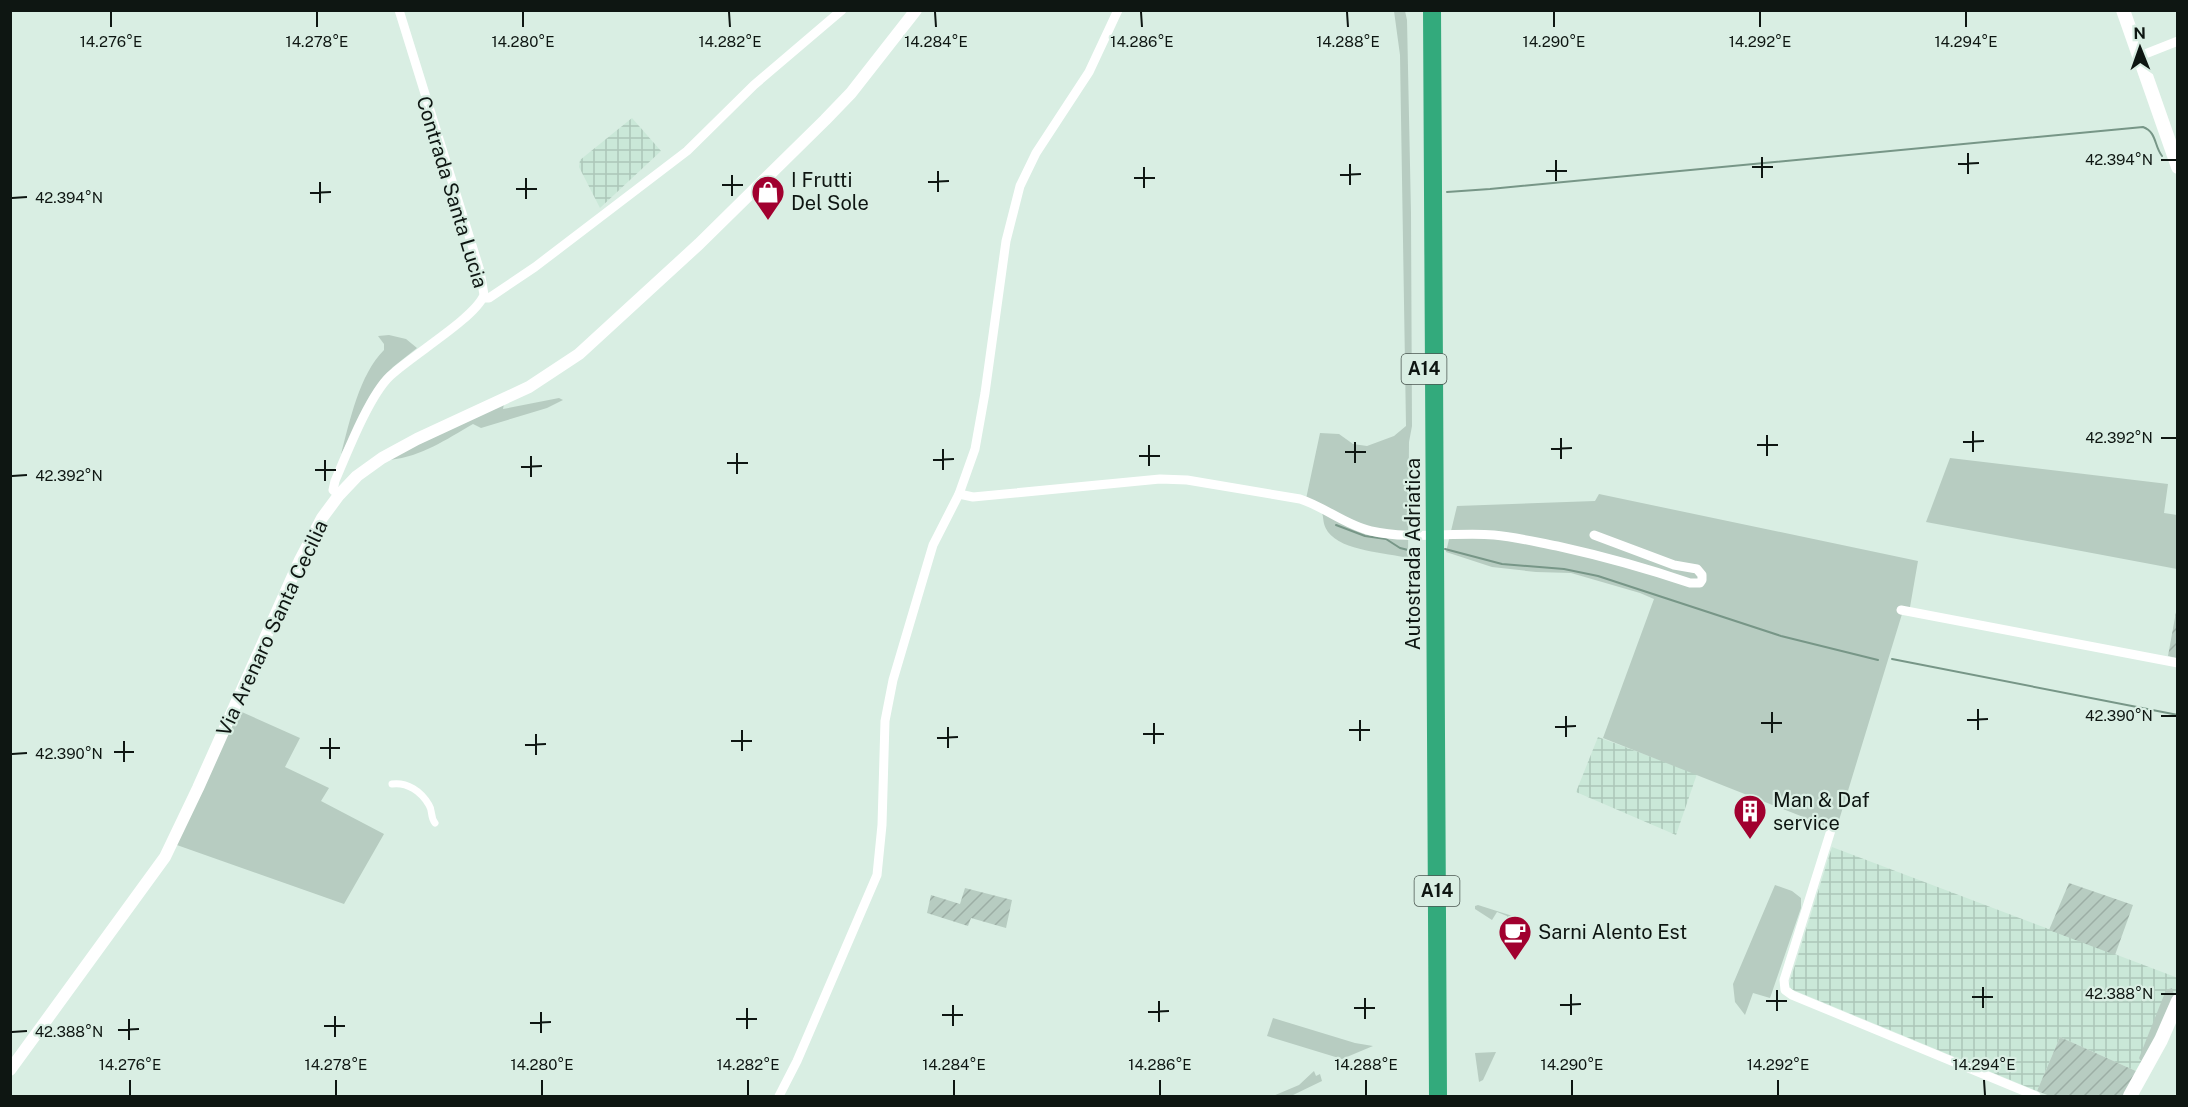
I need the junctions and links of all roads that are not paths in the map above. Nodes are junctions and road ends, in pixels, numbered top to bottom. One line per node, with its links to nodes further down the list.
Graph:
1 (399, 10): 13 (street, Contrada Santa Lucia)
2 (842, 10): 13 (street)
3 (916, 10): 15 (street, Via Arenaro Santa Cecilia)
4 (1118, 10): 14 (street)
5 (1421, 10): 25 (highway, Autostrada Adriatica / A14)
6 (1432, 10): 11 (highway, Autostrada Adriatica / A14)
7 (1440, 10): 11 (highway)
8 (2123, 10): 10 (main road)
9 (2178, 41): 10 (street)
10 (2140, 56): 12 (main road)
11 (1433, 100): 26 (highway, Autostrada Adriatica / A14)
12 (2178, 166)
13 (483, 298): 15 (street, Contrada Santa Lucia)
14 (959, 494): 16 (street); 24 (street)
15 (339, 495): 23 (street, Via Arenaro Santa Cecilia)
16 (1594, 535)
17 (1901, 610): 18 (street)
18 (2178, 663)
19 (392, 784): 20 (street)
20 (435, 823)
21 (1832, 827): 27 (street)
22 (2178, 1001): 28 (main road)
23 (10, 1071)
24 (778, 1096)
25 (1427, 1096)
26 (1438, 1096)
27 (2036, 1096)
28 (2130, 1096)

